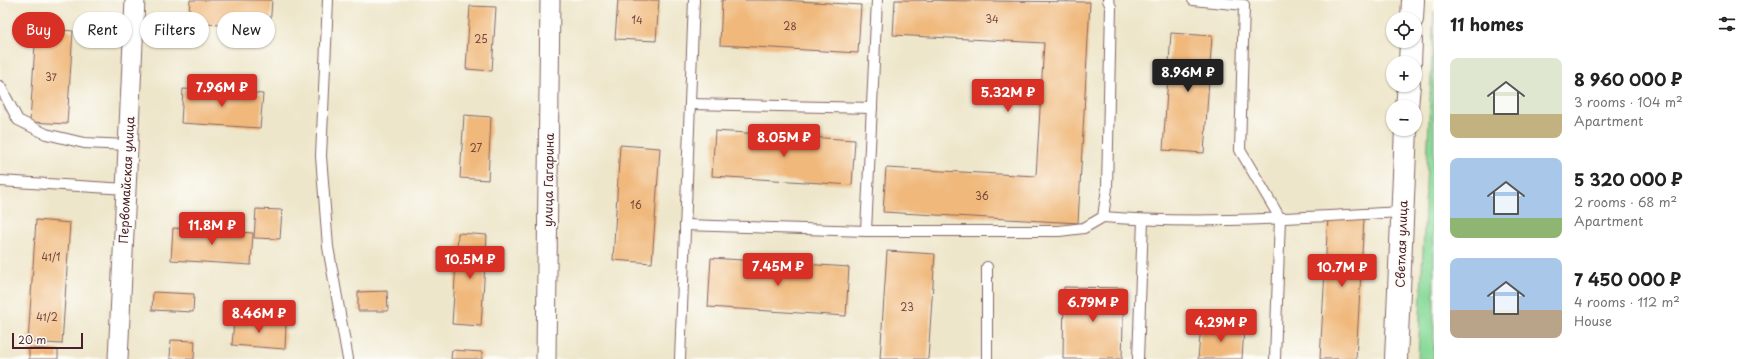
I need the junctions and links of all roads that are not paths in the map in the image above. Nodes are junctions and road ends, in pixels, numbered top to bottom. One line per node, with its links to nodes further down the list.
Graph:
1 (135, 0): 15 (street, Первомайская улица)
2 (328, 0): 26 (lane)
3 (550, 0): 27 (street, улица Гагарина)
4 (694, 0): 12 (lane)
5 (877, 0): 13 (lane)
6 (1108, 0): 19 (lane)
7 (1193, 0): 9 (lane)
8 (1412, 0): 10 (street)
9 (1247, 3): 20 (lane)
10 (1412, 12)
11 (0, 86): 15 (lane)
12 (690, 104): 13 (lane); 22 (lane)
13 (872, 108): 23 (lane)
14 (1406, 136): 18 (street, Светлая улица)
15 (128, 145): 17 (street, Первомайская улица)
16 (0, 181): 17 (lane)
17 (126, 189): 25 (street, Первомайская улица)
18 (1402, 212): 20 (lane); 32 (street, Светлая улица)
19 (1103, 217): 21 (lane); 23 (lane)
20 (1280, 218): 21 (lane); 31 (lane)
21 (1143, 220): 30 (lane)
22 (685, 225): 23 (lane); 28 (lane)
23 (866, 231)
24 (987, 267): 29 (lane)
25 (118, 359)
26 (348, 359)
27 (546, 359)
28 (680, 359)
29 (986, 359)
30 (1138, 359)
31 (1275, 359)
32 (1396, 359)

